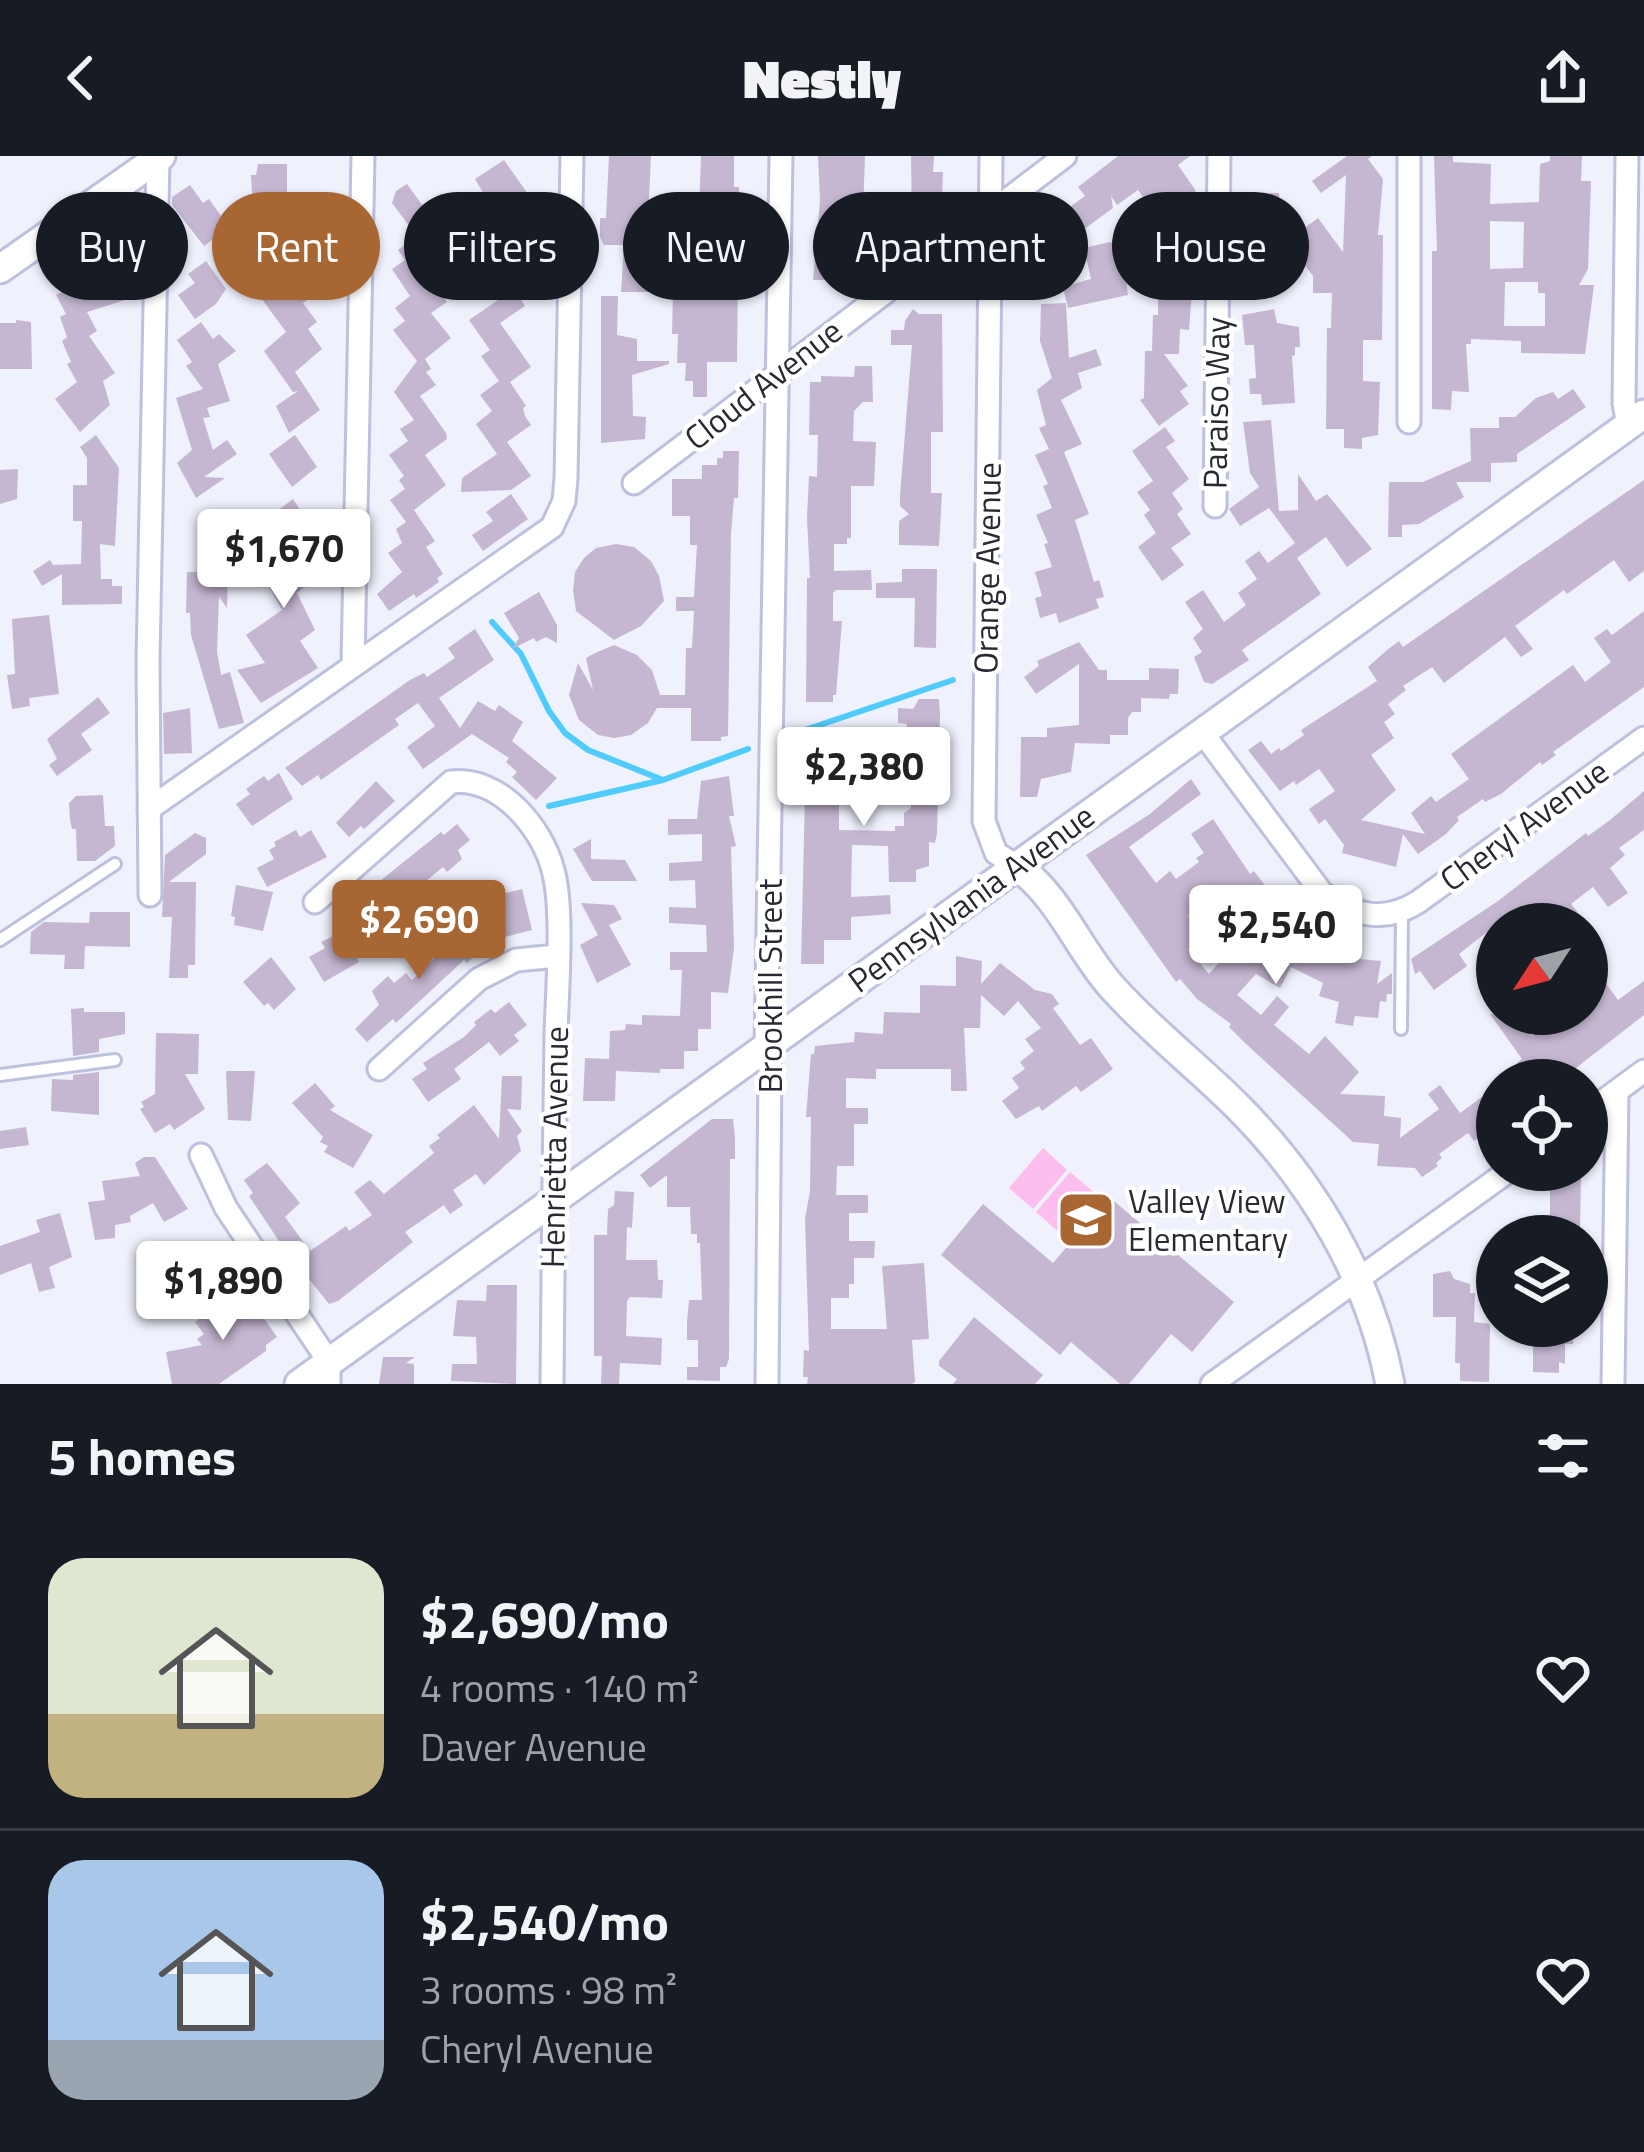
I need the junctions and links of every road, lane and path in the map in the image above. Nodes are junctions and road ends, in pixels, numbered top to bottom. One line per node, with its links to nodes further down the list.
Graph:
1 (363, 156): 20 (street)
2 (572, 156): 20 (street)
3 (781, 156): 15 (street, Brookhill Street)
4 (991, 156): 10 (street, Orange Avenue)
5 (1065, 156): 11 (street, Cloud Avenue)
6 (1219, 156): 19 (street, Paraiso Way)
7 (1409, 156): 17 (street)
8 (1627, 156): 16 (street)
9 (159, 157): 12 (main road); 23 (street)
10 (990, 192)
11 (1016, 192)
12 (0, 269)
13 (872, 300): 15 (street, Cloud Avenue)
14 (989, 300): 25 (street, Orange Avenue)
15 (780, 369): 18 (street, Cloud Avenue); 32 (street, Brookhill Street)
16 (1636, 420): 21 (main road, Pennsylvania Avenue)
17 (1409, 422)
18 (634, 483)
19 (1215, 506)
20 (353, 664): 23 (street)
21 (1202, 732): 25 (main road, Pennsylvania Avenue); 28 (street)
22 (1644, 738): 28 (street, Cheryl Avenue)
23 (149, 809): 26 (street)
24 (115, 864): 29 (lane)
25 (1015, 866): 32 (main road, Pennsylvania Avenue); 42 (main road, Orange Avenue)
26 (149, 895)
27 (315, 902): 30 (street, Henrietta Avenue)
28 (1402, 911): 31 (lane)
29 (0, 940)
30 (557, 956): 34 (street); 41 (street, Henrietta Avenue)
31 (1400, 1029)
32 (766, 1047): 41 (main road, Pennsylvania Avenue); 46 (street, Brookhill Street)
33 (115, 1060): 36 (lane)
34 (379, 1069)
35 (1644, 1071): 37 (street)
36 (0, 1075)
37 (1617, 1091): 38 (street); 49 (street)
38 (1608, 1098)
39 (201, 1155): 43 (street)
40 (1481, 1191): 42 (street)
41 (553, 1201): 43 (main road, Pennsylvania Avenue); 45 (street, Henrietta Avenue)
42 (1357, 1282): 47 (street); 48 (main road, Orange Avenue)
43 (329, 1373): 44 (main road, Pennsylvania Avenue)
44 (299, 1384)
45 (552, 1384)
46 (767, 1384)
47 (1212, 1384)
48 (1390, 1384)
49 (1613, 1384)

